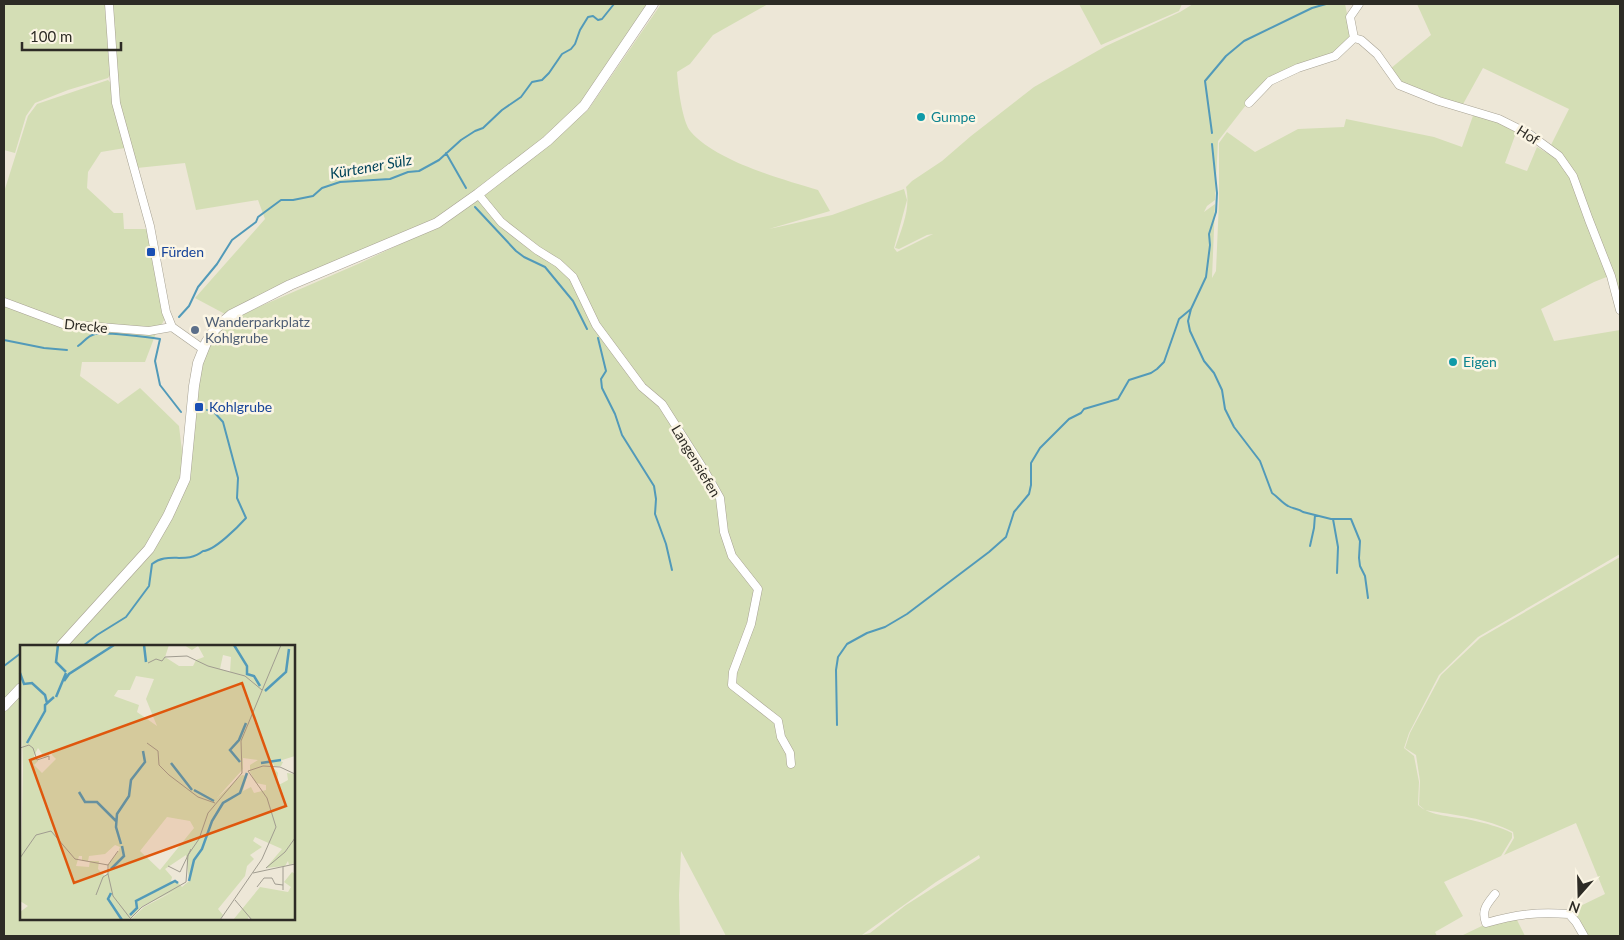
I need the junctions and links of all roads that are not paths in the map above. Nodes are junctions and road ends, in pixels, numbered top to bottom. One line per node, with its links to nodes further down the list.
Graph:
1 (109, 4): 9 (street)
2 (653, 4): 6 (main road)
3 (1359, 4): 4 (street)
4 (1354, 38): 5 (street); 8 (street, Hof)
5 (1249, 103)
6 (478, 194): 10 (main road); 14 (street, Langensiefen)
7 (4, 302): 9 (street, Drecke)
8 (1620, 310)
9 (172, 327): 10 (street)
10 (203, 349): 11 (main road)
11 (62, 645)
12 (20, 689): 13 (main road)
13 (4, 706)
14 (791, 764)
15 (1495, 894): 16 (street)
16 (1584, 936)

